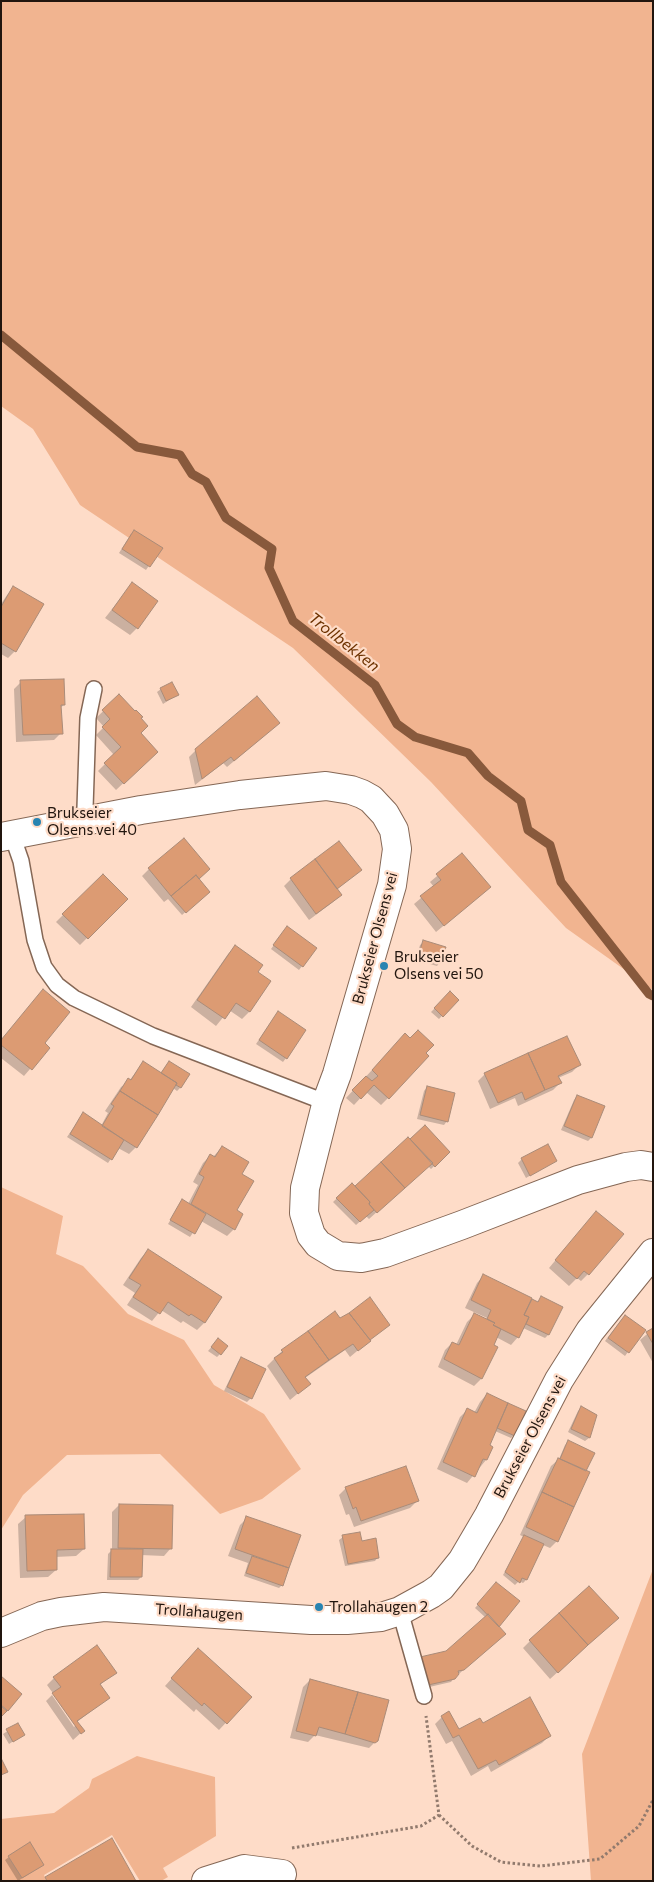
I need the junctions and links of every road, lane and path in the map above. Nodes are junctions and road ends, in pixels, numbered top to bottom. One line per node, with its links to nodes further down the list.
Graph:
1 (94, 689): 2 (lane)
2 (86, 820): 3 (street, Brukseier Olsens vei); 4 (street, Brukseier Olsens vei)
3 (7, 836): 4 (lane, Brukseier Olsens vei)
4 (327, 1101): 5 (street, Brukseier Olsens vei)
5 (653, 1167)
6 (653, 1253): 7 (street, Brukseier Olsens vei)
7 (400, 1611): 8 (street, Trollahaugen); 9 (lane)
8 (1, 1633)
9 (424, 1696): 11 (path)
10 (653, 1800): 11 (path)
11 (439, 1815): 12 (path)
12 (291, 1848)
13 (282, 1874): 14 (street)
14 (206, 1881)

